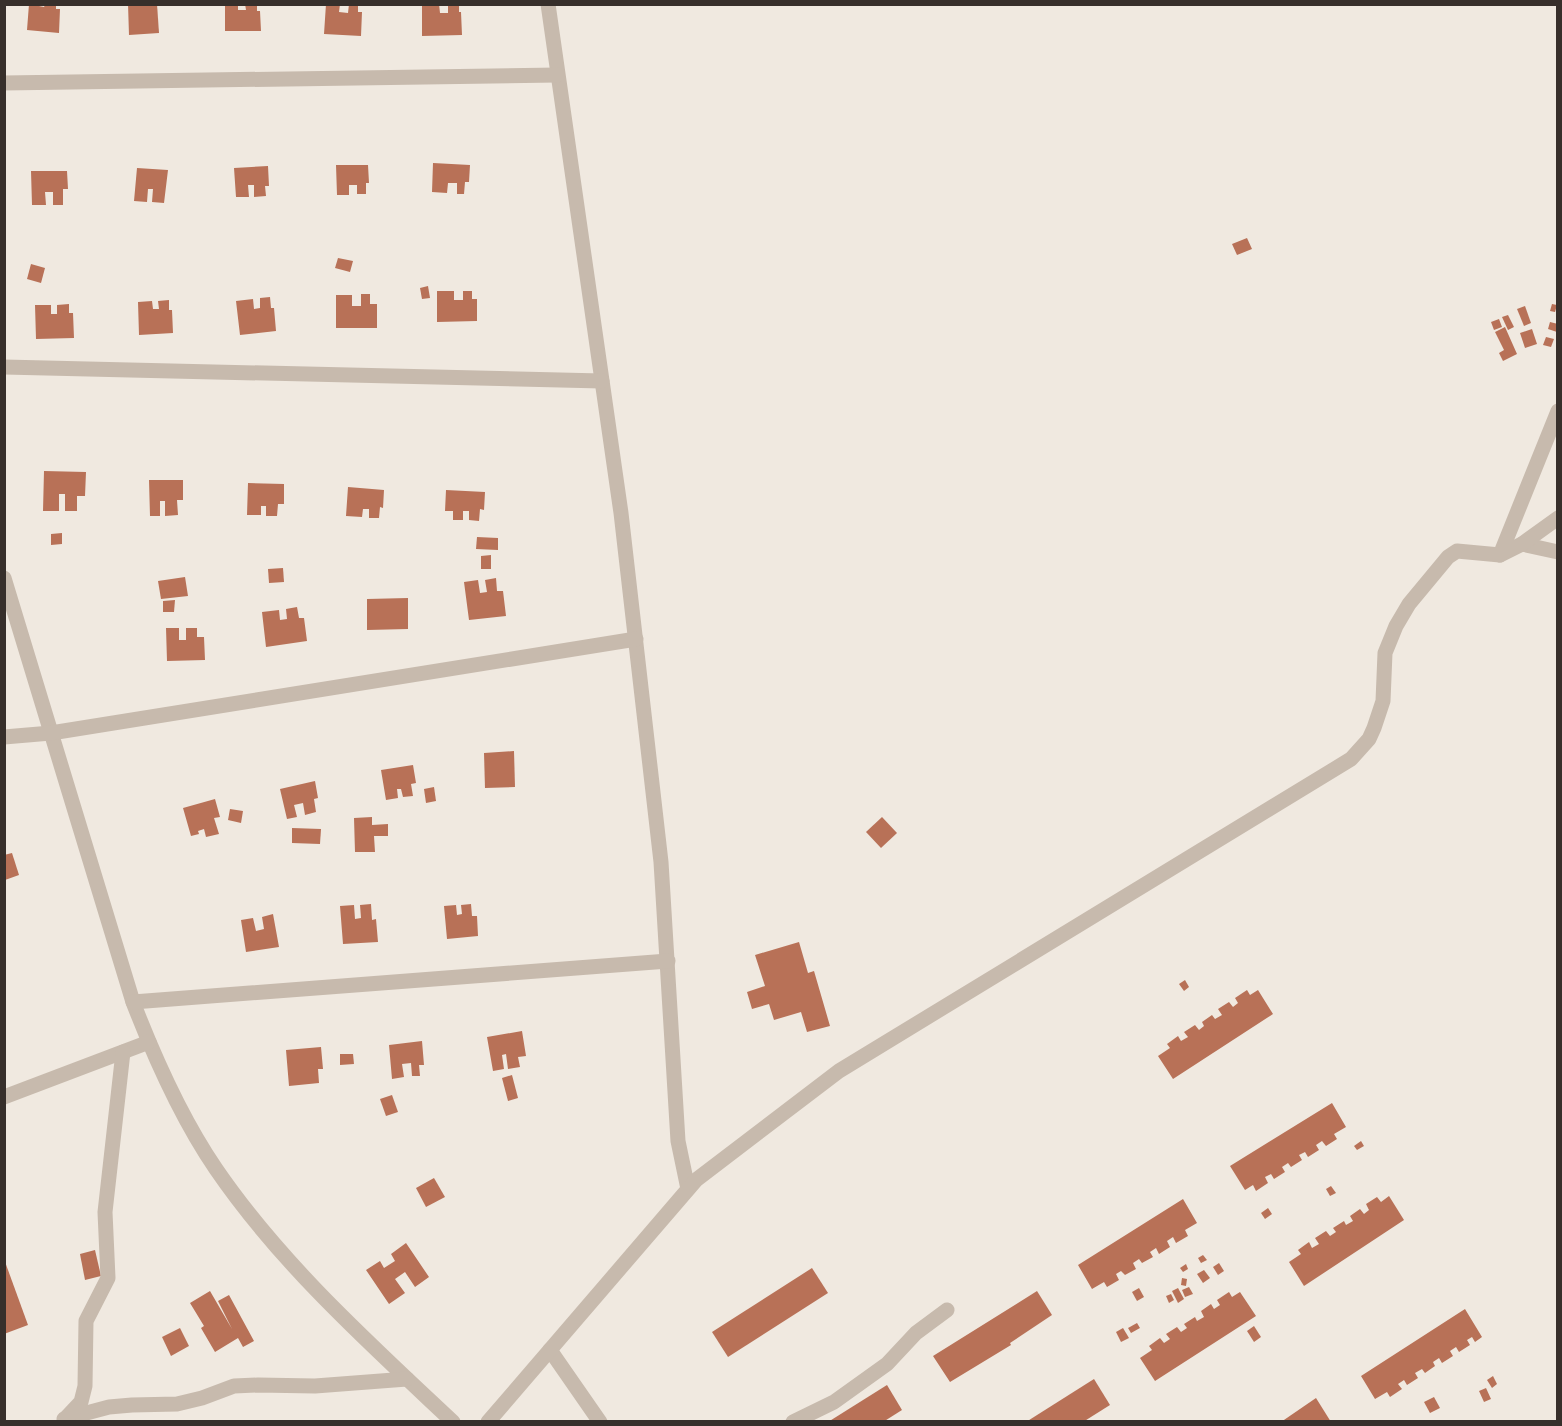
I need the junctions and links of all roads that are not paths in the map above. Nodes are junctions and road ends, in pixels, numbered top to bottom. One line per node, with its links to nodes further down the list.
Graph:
1 (548, 4): 2 (street)
2 (557, 75): 3 (street); 5 (street)
3 (4, 83)
4 (4, 367): 5 (street)
5 (602, 381): 12 (street)
6 (1557, 411): 10 (street)
7 (1557, 518): 8 (street)
8 (1522, 544): 9 (street); 10 (street)
9 (1557, 552)
10 (1500, 555): 20 (street)
11 (4, 578): 13 (street)
12 (636, 639): 13 (street); 15 (street)
13 (51, 733): 14 (street); 16 (street)
14 (4, 737)
15 (668, 961): 16 (street); 20 (street)
16 (133, 1002): 17 (street)
17 (149, 1042): 18 (street); 23 (street)
18 (123, 1052): 19 (street); 24 (street)
19 (4, 1097)
20 (688, 1189): 22 (street)
21 (947, 1310): 28 (street)
22 (550, 1350): 26 (street); 27 (street)
23 (408, 1379): 24 (street); 25 (street)
24 (62, 1420)
25 (453, 1422)
26 (488, 1422)
27 (600, 1422)
28 (793, 1422)

